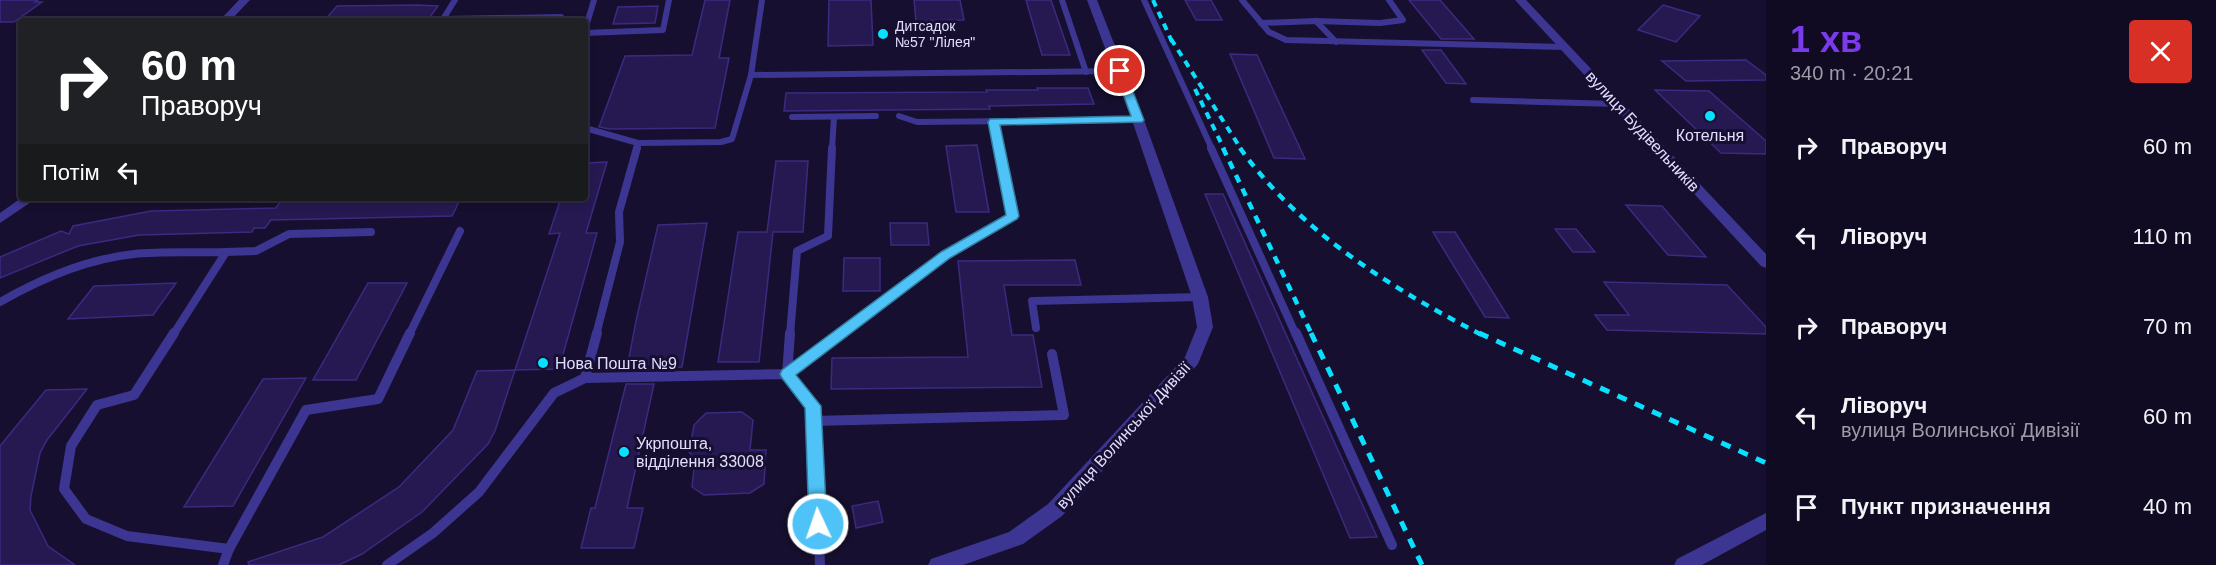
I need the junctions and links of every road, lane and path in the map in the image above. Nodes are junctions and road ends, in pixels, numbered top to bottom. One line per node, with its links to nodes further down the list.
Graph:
1 (245, 0): 13 (street)
2 (455, 0): 14 (lane)
3 (594, 0): 16 (lane)
4 (669, 0): 19 (lane)
5 (762, 0): 24 (lane)
6 (1062, 0): 23 (lane)
7 (1092, 0): 22 (street, вулиця Волинської Дивізії)
8 (1144, 0): 52 (lane)
9 (1242, 0): 18 (lane)
10 (1389, 0): 17 (lane)
11 (1520, 0): 21 (street, вулиця Будівельників)
12 (561, 17): 15 (lane)
13 (227, 18)
14 (444, 18)
15 (502, 18)
16 (588, 21)
17 (1316, 21): 18 (lane); 20 (lane)
18 (1261, 23): 20 (lane)
19 (588, 31)
20 (1336, 42): 21 (lane)
21 (1564, 47): 26 (street, вулиця Будівельників)
22 (1120, 71): 23 (lane); 31 (street, вулиця Волинської Дивізії)
23 (1086, 72): 24 (lane)
24 (751, 75): 36 (lane)
25 (1473, 100): 26 (lane)
26 (1618, 105): 43 (street, вулиця Будівельників)
27 (876, 116): 30 (lane)
28 (899, 116): 32 (lane)
29 (792, 117): 30 (lane)
30 (834, 117): 48 (lane)
31 (1138, 120): 32 (lane); 44 (street, вулиця Волинської Дивізії)
32 (994, 122): 48 (lane)
33 (588, 129): 35 (lane)
34 (588, 134): 35 (lane)
35 (601, 134): 36 (lane)
36 (638, 143): 49 (lane)
37 (24, 201): 38 (street)
38 (7, 209): 39 (street)
39 (0, 219)
40 (460, 231): 53 (lane)
41 (371, 232): 42 (lane)
42 (226, 252): 45 (lane); 53 (lane)
43 (1766, 263)
44 (1200, 297): 46 (lane); 57 (street, вулиця Волинської Дивізії)
45 (0, 302)
46 (1036, 328)
47 (1052, 354): 50 (lane)
48 (787, 374): 49 (lane); 50 (lane)
49 (585, 378): 55 (lane)
50 (813, 421): 56 (lane)
51 (1766, 521): 58 (street)
52 (1392, 544)
53 (229, 549): 54 (lane)
54 (223, 565)
55 (387, 565)
56 (820, 565)
57 (938, 565)
58 (1684, 565)

